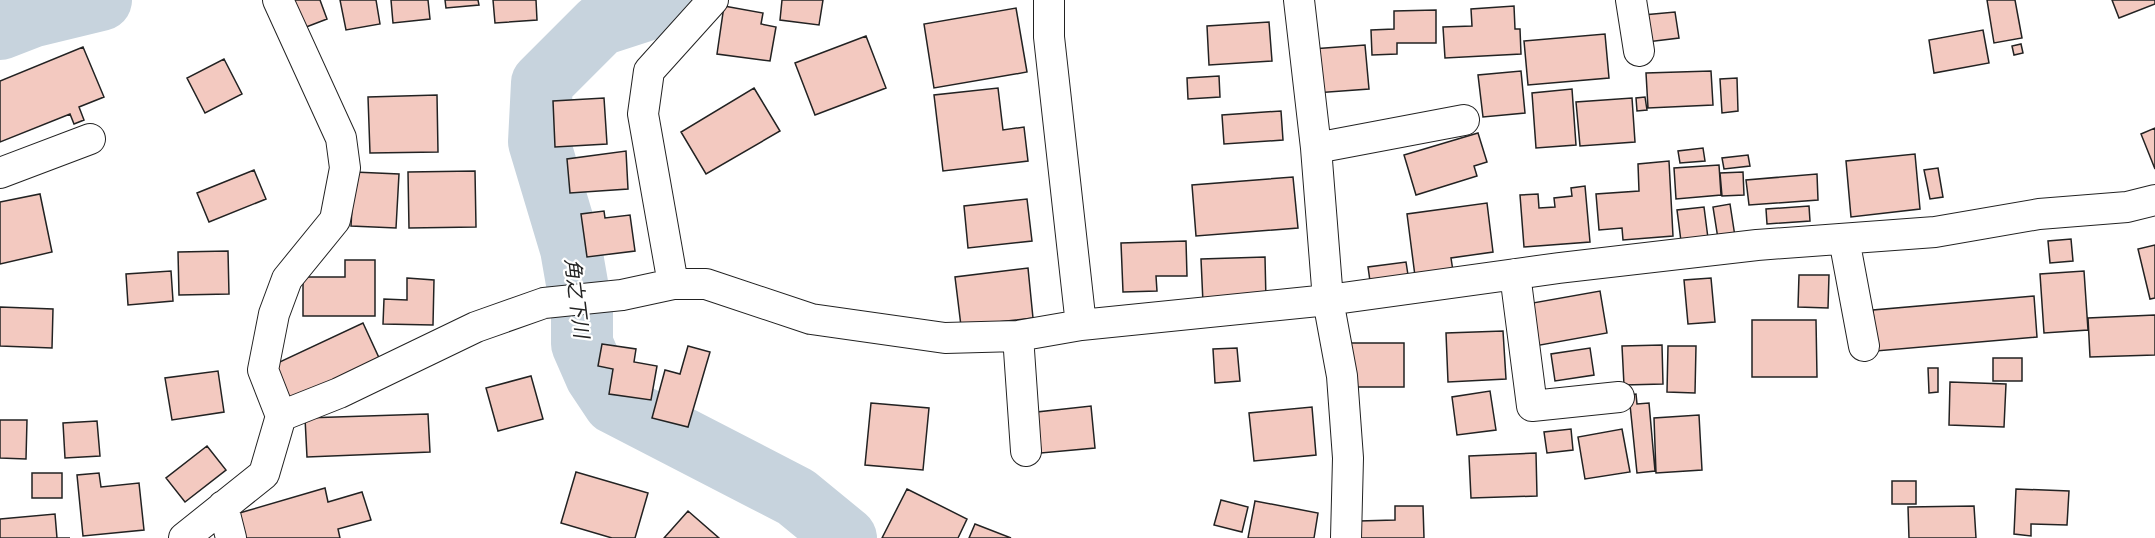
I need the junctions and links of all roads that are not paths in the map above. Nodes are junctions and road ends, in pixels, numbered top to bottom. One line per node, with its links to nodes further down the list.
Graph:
1 (278, 0): 20 (street)
2 (713, 0): 14 (street)
3 (1049, 0): 16 (street)
4 (1299, 0): 9 (street)
5 (1631, 0): 6 (street)
6 (1639, 51)
7 (1464, 120): 9 (street)
8 (90, 139): 10 (street)
9 (1316, 148): 15 (street)
10 (0, 173)
11 (2155, 200): 12 (street)
12 (1844, 239): 13 (street); 18 (street)
13 (1515, 274): 15 (street); 19 (street)
14 (673, 284): 17 (street); 20 (street)
15 (1328, 300): 16 (street); 25 (street)
16 (1082, 325): 17 (street)
17 (1018, 336): 21 (street)
18 (1864, 346)
19 (1618, 396)
20 (281, 416): 22 (street)
21 (1026, 451)
22 (223, 506): 23 (street); 24 (street)
23 (184, 538)
24 (231, 538)
25 (1346, 538)

